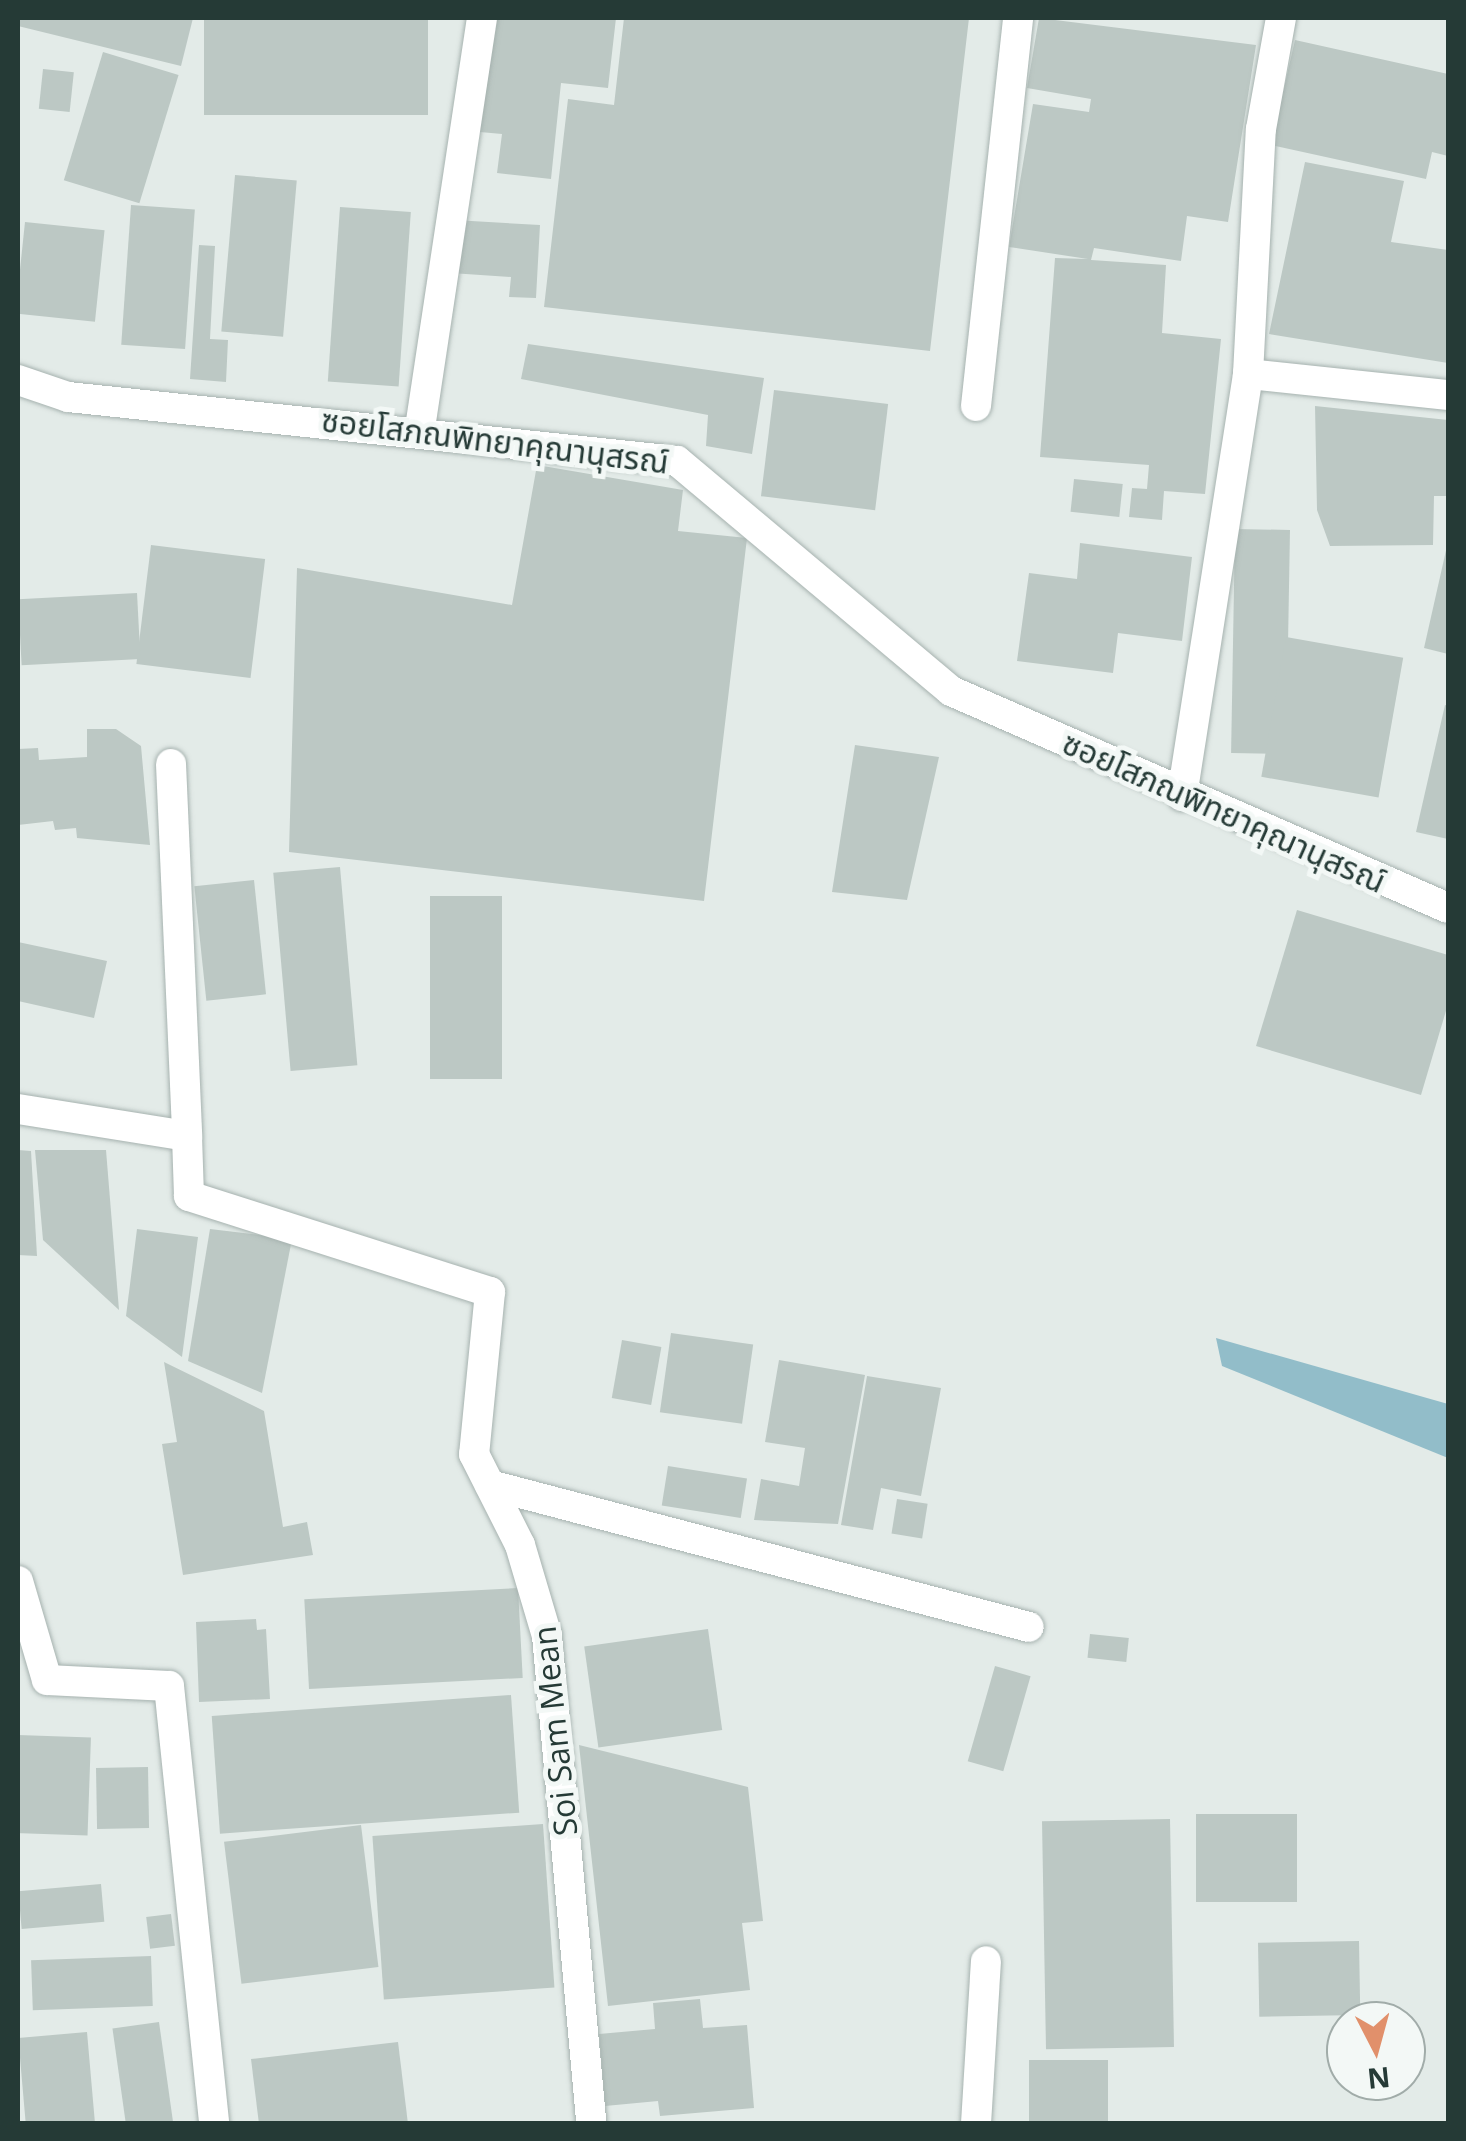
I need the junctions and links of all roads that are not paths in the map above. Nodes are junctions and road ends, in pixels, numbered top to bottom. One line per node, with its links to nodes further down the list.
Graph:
1 (482, 18): 8 (street)
2 (1018, 18): 7 (street)
3 (1281, 18): 4 (street)
4 (1248, 374): 6 (street); 10 (street)
5 (18, 380): 8 (street, ซอยโสภณพิทยาคุณานุสรณ์)
6 (1448, 394)
7 (976, 406)
8 (420, 428): 10 (street, ซอยโสภณพิทยาคุณานุสรณ์)
9 (171, 764): 13 (street)
10 (1182, 796): 11 (street, ซอยโสภณพิทยาคุณานุสรณ์)
11 (1448, 908)
12 (18, 1110): 13 (street)
13 (187, 1136): 14 (street, Soi Sam Mean)
14 (490, 1485): 16 (street); 19 (street, Soi Sam Mean)
15 (18, 1580): 18 (street)
16 (1030, 1626)
17 (986, 1961): 20 (street)
18 (214, 2124)
19 (591, 2124)
20 (976, 2124)

